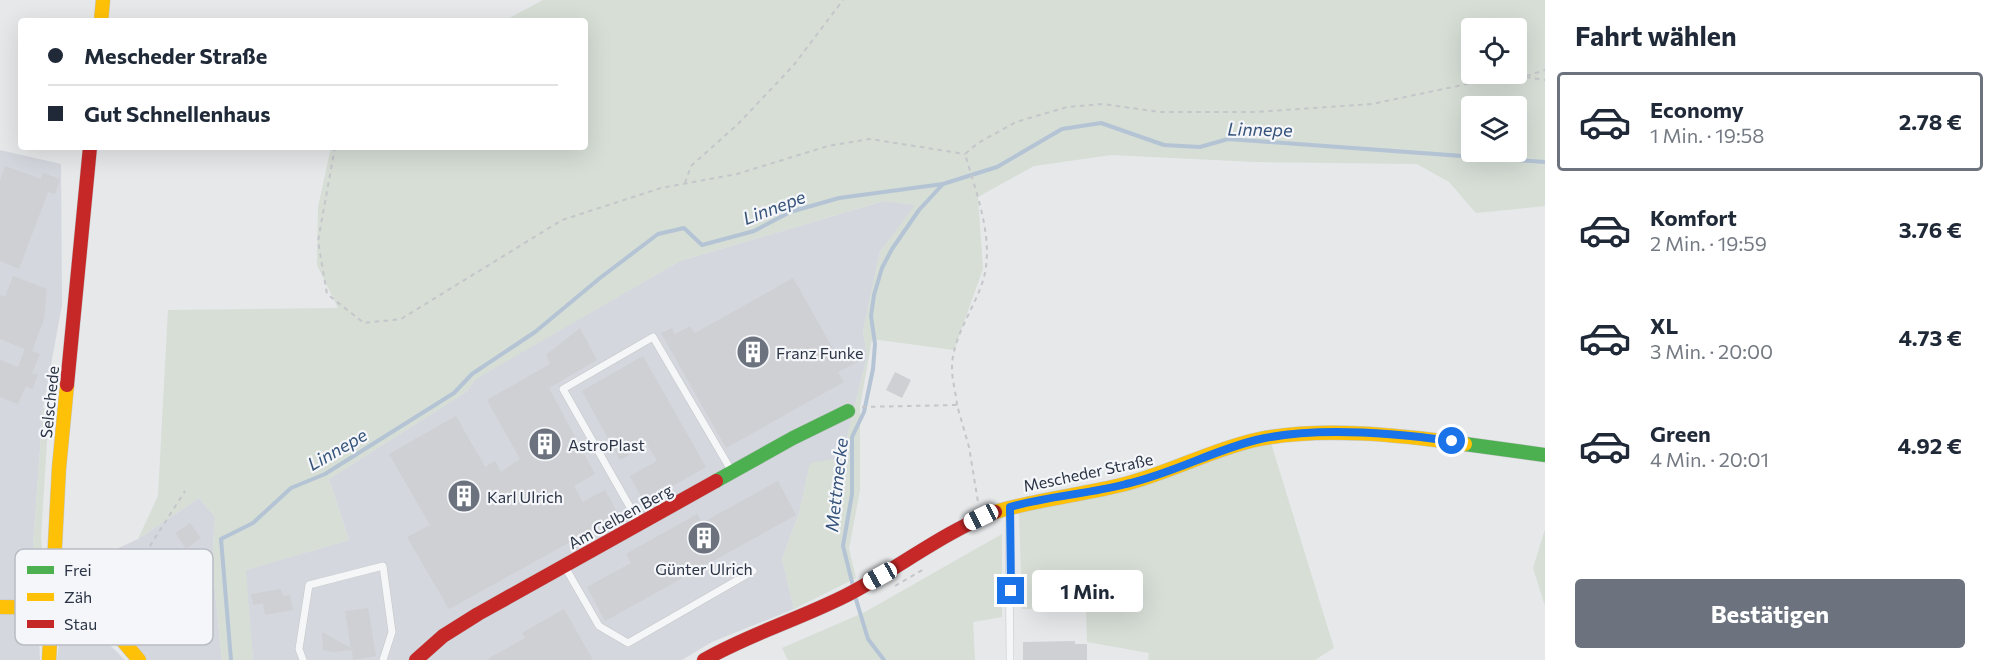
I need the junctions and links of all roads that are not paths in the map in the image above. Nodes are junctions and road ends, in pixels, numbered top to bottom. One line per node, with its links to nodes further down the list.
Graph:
1 (104, 0): 2 (street)
2 (102, 18)
3 (90, 150): 9 (street, Selschede)
4 (854, 409): 6 (street, Am Gelben Berg)
5 (1545, 455): 7 (street, Mescheder Straße)
6 (732, 472): 8 (street, Am Gelben Berg); 8 (lane)
7 (1010, 507): 21 (street, Mescheder Straße); 22 (lane)
8 (639, 524): 10 (street, Am Gelben Berg)
9 (54, 549)
10 (564, 566): 11 (lane); 20 (street, Am Gelben Berg)
11 (753, 571)
12 (0, 607): 13 (street)
13 (15, 608)
14 (49, 645): 16 (street, Selschede)
15 (126, 645): 17 (street)
16 (49, 660)
17 (139, 660)
18 (303, 660): 19 (lane)
19 (382, 660)
20 (416, 660)
21 (704, 660)
22 (1010, 660)

